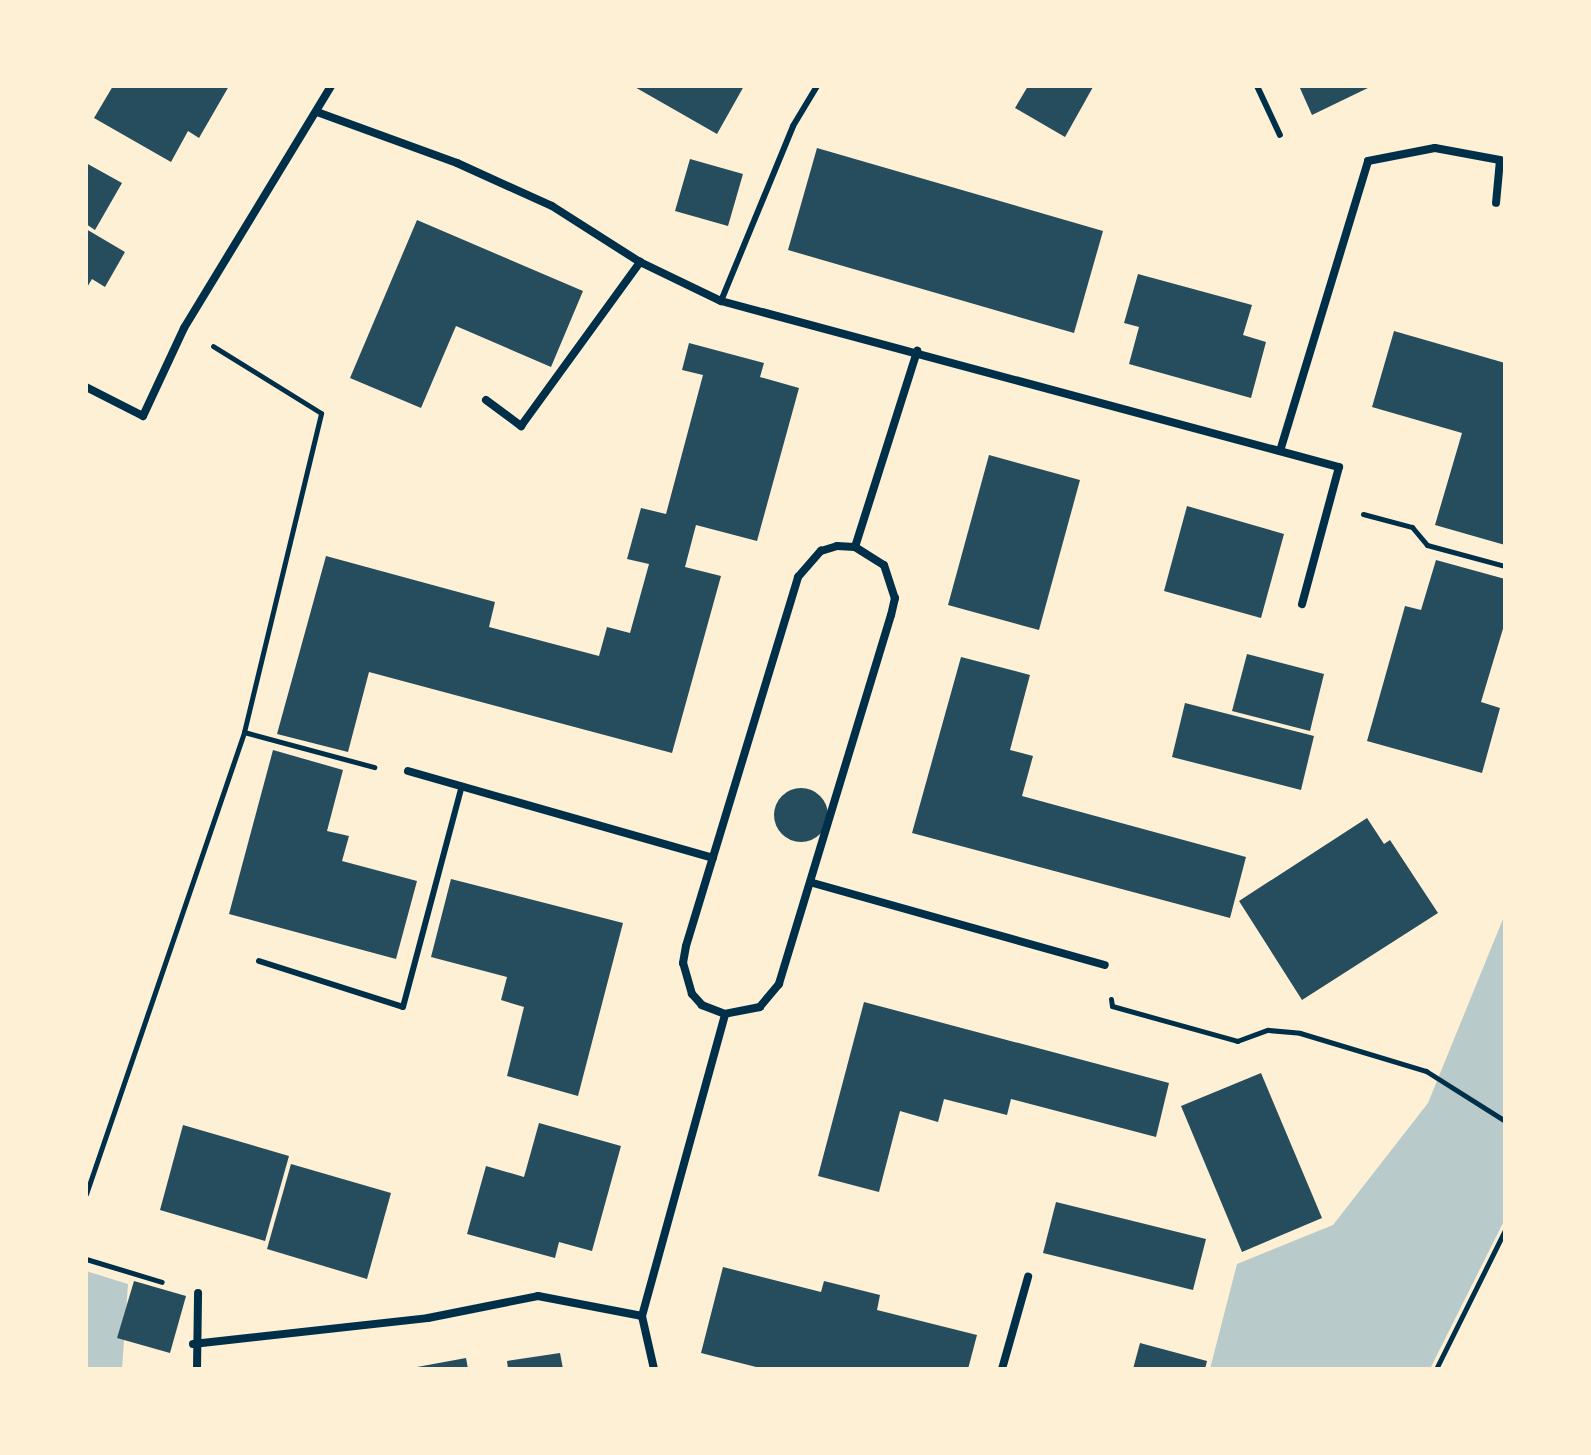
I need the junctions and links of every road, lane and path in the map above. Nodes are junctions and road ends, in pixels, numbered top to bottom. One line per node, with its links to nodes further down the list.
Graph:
1 (331, 86): 4 (street)
2 (817, 86): 8 (lane)
3 (1257, 86): 5 (lane)
4 (317, 112): 7 (street); 9 (street)
5 (1280, 135)
6 (1496, 203): 13 (street)
7 (640, 262): 8 (street); 12 (street)
8 (721, 301): 10 (street)
9 (184, 328): 11 (street); 18 (path)
10 (917, 351): 13 (street); 15 (street)
11 (86, 387)
12 (486, 400)
13 (1280, 451): 14 (street)
14 (1330, 505): 16 (path); 17 (street)
15 (855, 547): 21 (street); 22 (street)
16 (1505, 566)
17 (1302, 604)
18 (244, 732): 19 (path); 27 (path)
19 (408, 771): 20 (street)
20 (462, 786): 21 (street); 23 (lane)
21 (713, 858): 25 (street)
22 (813, 883): 24 (street); 25 (street)
23 (259, 961)
24 (1105, 965): 26 (path)
25 (725, 1014): 32 (street)
26 (1505, 1121)
27 (86, 1194)
28 (1505, 1230): 37 (path)
29 (86, 1259): 31 (path)
30 (1028, 1277): 36 (street)
31 (198, 1293): 33 (street)
32 (642, 1316): 33 (street); 35 (street)
33 (193, 1344): 34 (street)
34 (197, 1369)
35 (654, 1369)
36 (1002, 1369)
37 (1436, 1369)

